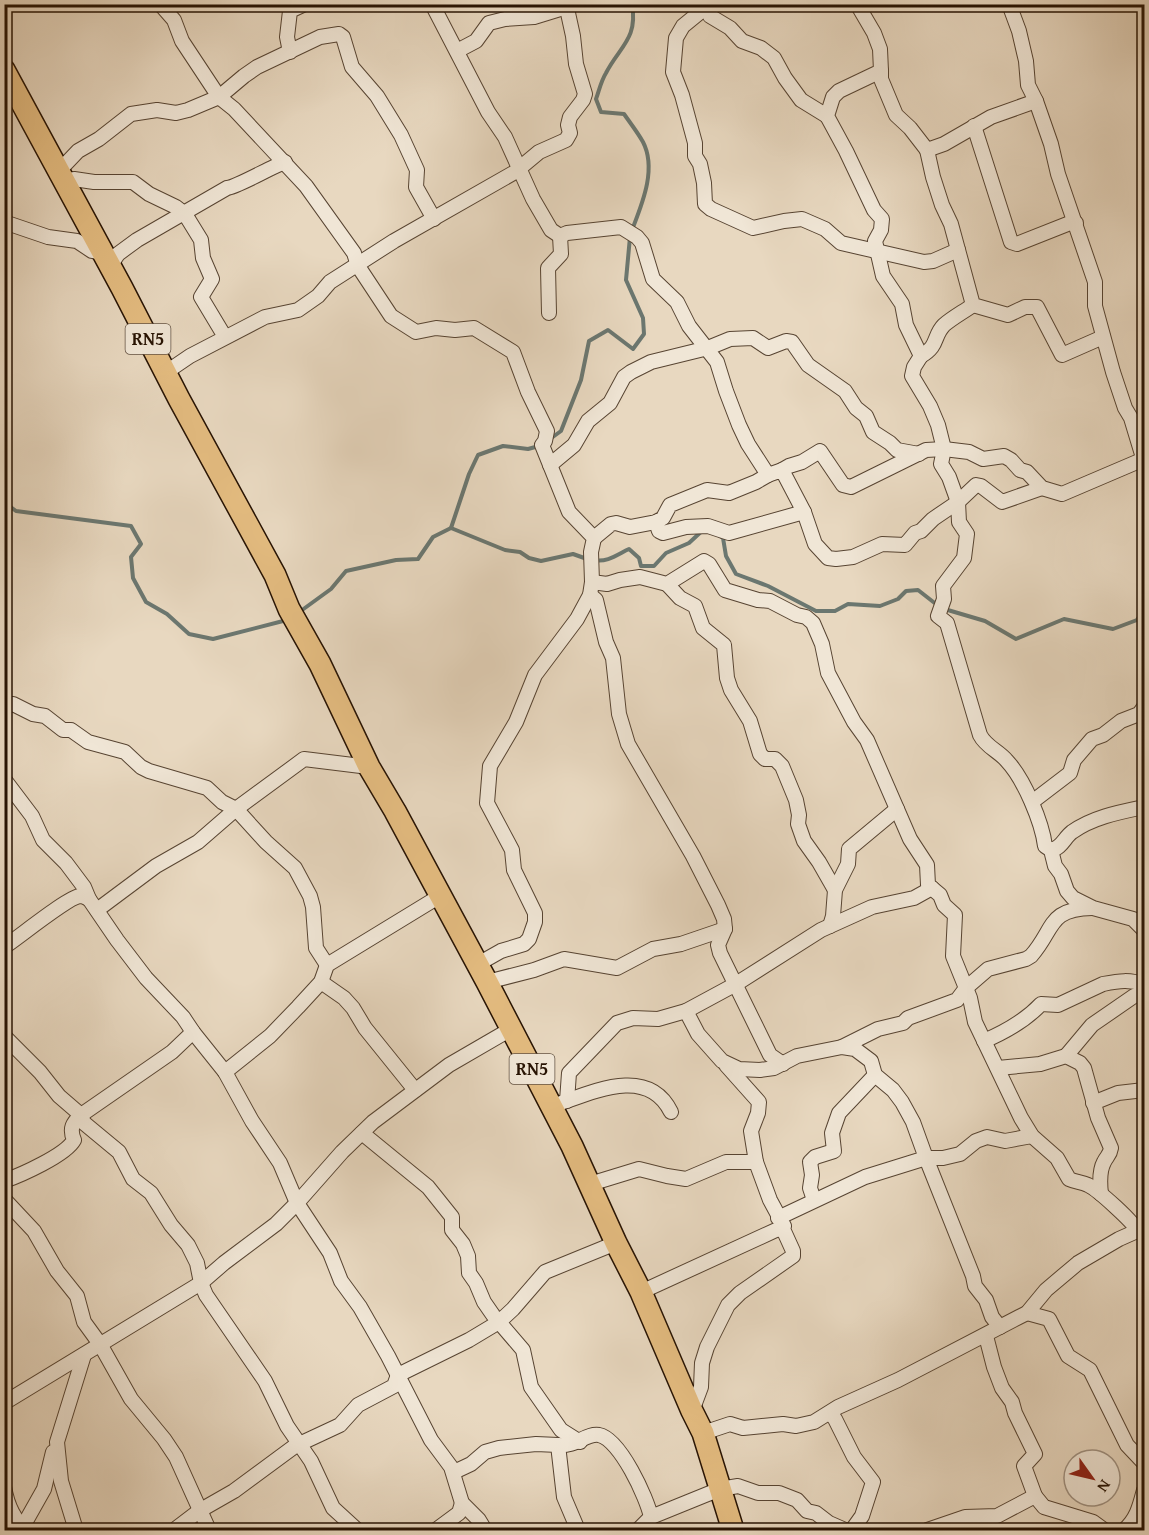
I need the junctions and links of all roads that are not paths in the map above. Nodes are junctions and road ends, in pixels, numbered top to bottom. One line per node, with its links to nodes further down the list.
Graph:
1 (160, 4): 13 (street)
2 (305, 4): 10 (street)
3 (432, 4): 9 (street)
4 (857, 4): 12 (street)
5 (1009, 4): 14 (street)
6 (569, 6): 8 (street); 19 (street)
7 (704, 6): 15 (street); 27 (street)
8 (532, 11): 9 (street)
9 (457, 51): 19 (street)
10 (290, 52): 13 (street); 22 (street)
11 (4, 69): 20 (highway, RN5)
12 (881, 71): 15 (street); 17 (street)
13 (219, 98): 18 (street); 20 (street)
14 (1036, 101): 16 (street); 24 (street)
15 (827, 116): 27 (street)
16 (974, 126): 17 (street); 24 (street)
17 (927, 150): 26 (street)
18 (285, 162): 21 (street); 29 (street)
19 (518, 167): 22 (street); 25 (street)
20 (61, 177): 21 (street); 28 (highway, RN5)
21 (184, 214): 28 (street); 32 (street)
22 (434, 219): 29 (street)
23 (4, 222): 28 (street)
24 (1076, 223): 33 (street)
25 (560, 236): 31 (street); 34 (street)
26 (958, 250): 27 (street); 30 (street)
27 (877, 253): 35 (street)
28 (106, 260): 36 (highway, RN5)
29 (358, 266): 32 (street); 40 (street)
30 (973, 305): 33 (street); 35 (street)
31 (549, 314)
32 (225, 337): 36 (street)
33 (1103, 337): 39 (street)
34 (708, 348): 38 (street); 40 (street); 41 (street)
35 (921, 356): 37 (street)
36 (165, 373): 51 (highway, RN5)
37 (944, 448): 38 (street); 42 (street); 43 (street)
38 (919, 454): 41 (street)
39 (1144, 460): 42 (street)
40 (550, 465): 46 (street)
41 (775, 472): 44 (street); 45 (street)
42 (1042, 488): 43 (street)
43 (958, 502): 44 (street); 53 (street)
44 (804, 512): 45 (street)
45 (656, 522): 46 (street)
46 (594, 538): 48 (street)
47 (667, 584): 48 (street); 56 (street); 59 (street)
48 (591, 588): 64 (street); 68 (street)
49 (4, 705): 55 (street)
50 (1144, 707): 53 (street)
51 (369, 767): 55 (street); 60 (highway, RN5)
52 (4, 779): 61 (street)
53 (1032, 802): 57 (street)
54 (1144, 807): 57 (street)
55 (236, 809): 61 (street); 67 (street)
56 (897, 809): 58 (street); 59 (street)
57 (1051, 850): 62 (street)
58 (932, 888): 63 (street); 72 (street)
59 (835, 890): 63 (street)
60 (440, 896): 67 (street); 68 (highway, RN5)
61 (93, 905): 66 (street); 76 (street)
62 (1093, 908): 65 (street); 72 (street)
63 (830, 926): 70 (street)
64 (724, 928): 68 (street); 70 (street)
65 (1144, 930)
66 (4, 947)
67 (327, 965): 69 (street)
68 (482, 973): 75 (highway, RN5)
69 (321, 982): 86 (street); 88 (street)
70 (736, 984): 74 (street); 79 (street)
71 (1144, 986): 78 (street)
72 (966, 988): 78 (street); 80 (street)
73 (1144, 993): 81 (street)
74 (686, 1011): 82 (street); 90 (street)
75 (511, 1029): 88 (street); 90 (highway, RN5)
76 (193, 1032): 86 (street); 93 (street)
77 (4, 1036): 93 (street)
78 (984, 1041): 84 (street)
79 (762, 1042): 83 (street); 85 (street)
80 (842, 1047): 83 (street); 87 (street)
81 (1066, 1056): 84 (street); 91 (street)
82 (722, 1061): 85 (street); 97 (street)
83 (783, 1064): 85 (street)
84 (998, 1068): 95 (street)
85 (760, 1071)
86 (225, 1072): 103 (street)
87 (875, 1075): 96 (street); 102 (street)
88 (415, 1090): 94 (street)
89 (1144, 1090): 91 (street)
90 (559, 1103): 92 (street); 99 (highway, RN5)
91 (1093, 1103): 100 (street)
92 (670, 1112)
93 (81, 1115): 98 (street); 107 (street)
94 (362, 1133): 103 (street); 110 (street)
95 (1032, 1136): 96 (street); 100 (street)
96 (926, 1158): 102 (street); 111 (street)
97 (756, 1162): 99 (street); 104 (street)
98 (4, 1181)
99 (590, 1184): 106 (highway, RN5)
100 (1101, 1194): 105 (street)
101 (4, 1199): 113 (street)
102 (814, 1200): 104 (street)
103 (297, 1203): 107 (street); 115 (street)
104 (781, 1224): 108 (street); 117 (street)
105 (1141, 1232): 109 (street)
106 (616, 1243): 108 (highway, RN5); 110 (street)
107 (201, 1283): 113 (street); 122 (street)
108 (641, 1292): 117 (highway, RN5)
109 (1027, 1313): 111 (street); 124 (street)
110 (499, 1322): 115 (street); 121 (street)
111 (1000, 1327): 112 (street)
112 (986, 1336): 118 (street); 128 (street)
113 (100, 1344): 114 (street); 131 (street)
114 (84, 1354): 116 (street); 120 (street)
115 (398, 1375): 122 (street); 125 (street)
116 (4, 1403)
117 (692, 1411): 119 (highway, RN5)
118 (830, 1413): 119 (street); 144 (street)
119 (703, 1433): 126 (highway, RN5)
120 (57, 1442): 133 (street); 134 (street)
121 (580, 1442): 123 (street); 132 (street)
122 (300, 1444): 131 (street); 137 (street)
123 (558, 1445): 125 (street); 140 (street)
124 (1144, 1463)
125 (454, 1472): 130 (street)
126 (720, 1489): 132 (street); 142 (highway, RN5); 143 (street)
127 (1144, 1490): 147 (street)
128 (1035, 1496): 145 (street); 146 (street)
129 (6, 1503): 133 (street)
130 (462, 1503): 138 (street); 139 (street)
131 (199, 1511): 135 (street); 136 (street)
132 (651, 1517): 141 (street)
133 (22, 1529)
134 (76, 1530)
135 (174, 1530)
136 (209, 1530)
137 (357, 1530)
138 (436, 1530)
139 (485, 1530)
140 (578, 1530)
141 (638, 1530)
142 (733, 1530)
143 (845, 1530)
144 (852, 1530)
145 (927, 1530)
146 (1104, 1530)
147 (1124, 1530)

